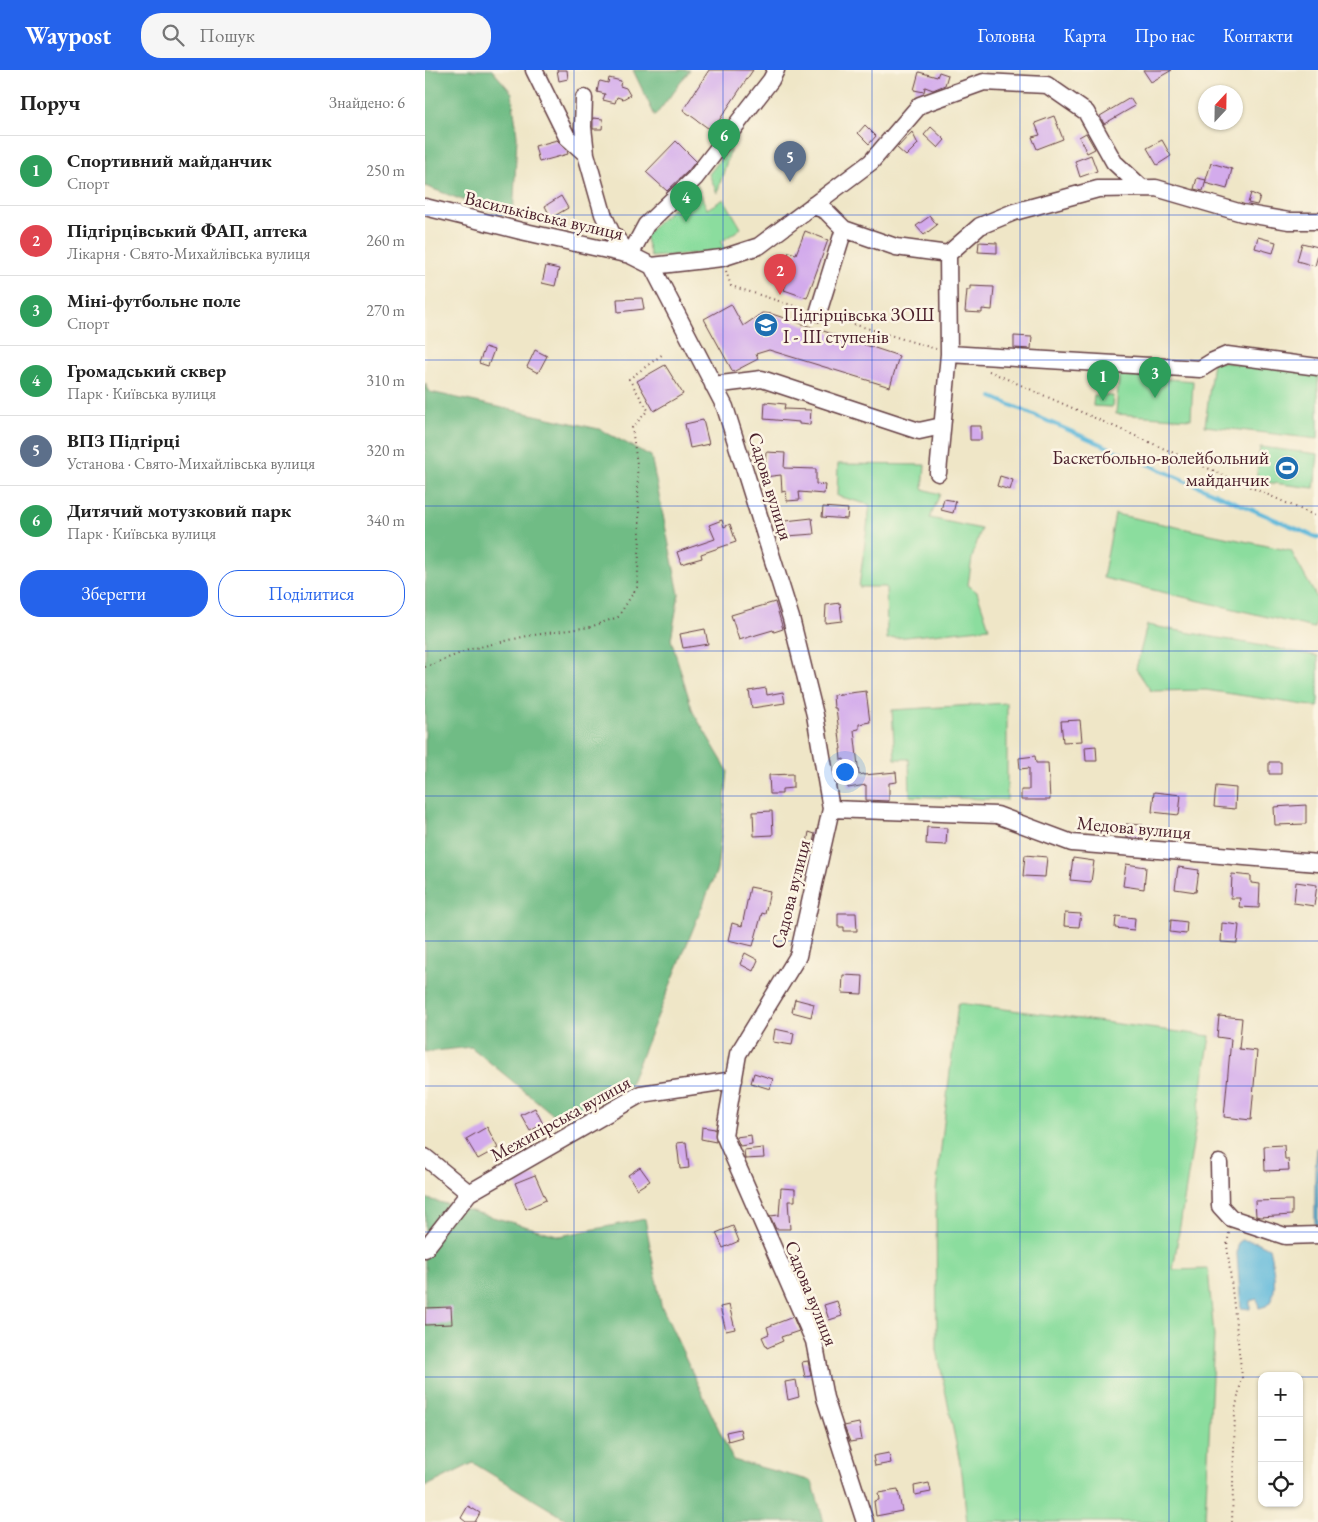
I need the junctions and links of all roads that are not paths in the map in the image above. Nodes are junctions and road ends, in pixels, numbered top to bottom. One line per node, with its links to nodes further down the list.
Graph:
1 (534, 70): 4 (street)
2 (777, 70): 11 (street)
3 (584, 98): 4 (street)
4 (586, 154): 11 (street)
5 (1142, 188): 6 (street); 8 (street); 10 (street)
6 (813, 205): 9 (street); 12 (street)
7 (425, 207): 11 (street, Васильківська вулиця)
8 (1318, 222)
9 (845, 229): 10 (street); 13 (street)
10 (948, 254): 14 (street)
11 (631, 255): 12 (street, Васильківська вулиця)
12 (652, 266): 16 (street, Садова вулиця)
13 (818, 313)
14 (949, 354): 15 (street); 17 (street)
15 (1318, 368)
16 (713, 385): 17 (street); 19 (street, Садова вулиця)
17 (942, 426): 18 (street)
18 (938, 473)
19 (831, 810): 20 (street, Медова вулиця); 21 (street, Садова вулиця)
20 (1318, 863)
21 (733, 1080): 24 (street, Межигірська вулиця); 27 (street, Садова вулиця)
22 (425, 1157): 24 (street)
23 (1219, 1163): 25 (street)
24 (469, 1193): 26 (street, Межигірська вулиця)
25 (1318, 1235)
26 (425, 1249)
27 (865, 1522)

